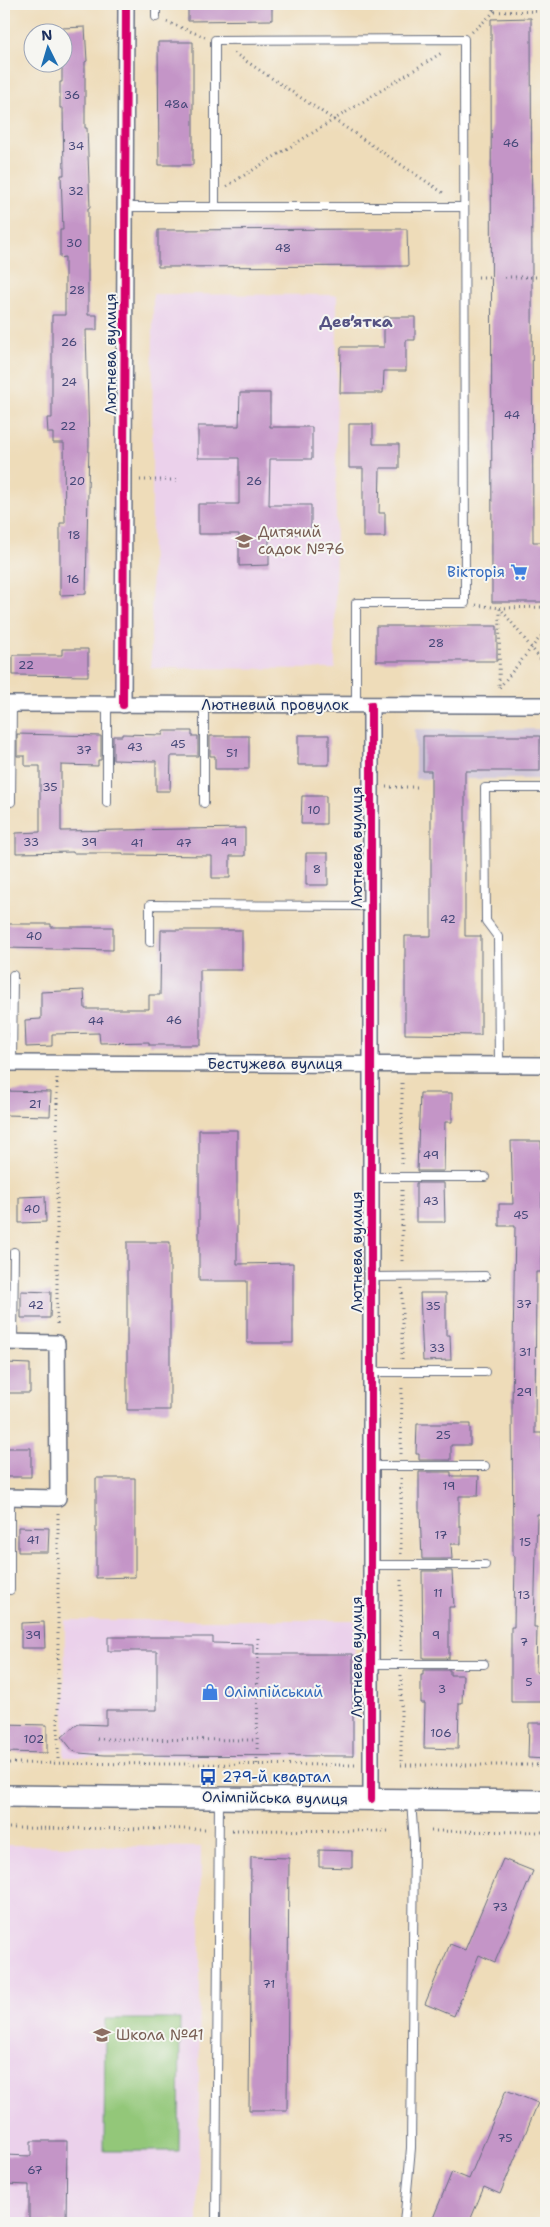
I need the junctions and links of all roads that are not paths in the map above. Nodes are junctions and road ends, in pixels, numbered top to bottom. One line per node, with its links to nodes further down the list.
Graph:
1 (126, 4): 4 (street, Лютнева вулиця)
2 (156, 4): 3 (lane)
3 (156, 17)
4 (125, 207): 5 (lane); 9 (street, Лютнева вулиця)
5 (216, 207): 6 (lane); 6 (lane)
6 (464, 207): 11 (lane)
7 (8, 704): 8 (street, Лютневий провулок); 14 (lane)
8 (107, 704): 9 (street, Лютневий провулок); 15 (lane)
9 (123, 705): 10 (street, Лютневий провулок)
10 (204, 705): 11 (street, Лютневий провулок); 16 (lane)
11 (364, 705): 12 (street, Лютневий провулок); 17 (street, Лютнева вулиця)
12 (546, 705)
13 (546, 788): 22 (lane)
14 (12, 802)
15 (107, 803)
16 (204, 803)
17 (371, 906): 18 (lane); 21 (street, Лютнева вулиця)
18 (150, 942)
19 (13, 975): 20 (lane)
20 (8, 1064): 21 (street, Бестужева вулиця)
21 (371, 1065): 22 (street, Бестужева вулиця); 24 (street, Лютнева вулиця)
22 (499, 1065): 23 (street, Бестужева вулиця)
23 (546, 1065)
24 (371, 1177): 25 (lane); 28 (street, Лютнева вулиця)
25 (485, 1177)
26 (14, 1252): 29 (lane)
27 (485, 1276): 28 (lane)
28 (371, 1277): 30 (street, Лютнева вулиця)
29 (8, 1342): 34 (street)
30 (371, 1372): 31 (lane); 32 (street, Лютнева вулиця)
31 (484, 1372)
32 (371, 1466): 33 (lane); 35 (street, Лютнева вулиця)
33 (484, 1466)
34 (7, 1497): 37 (lane)
35 (370, 1565): 36 (lane); 38 (street, Лютнева вулиця)
36 (484, 1565)
37 (10, 1590)
38 (370, 1664): 39 (lane); 42 (street, Лютнева вулиця)
39 (484, 1664)
40 (4, 1796): 41 (main road, Олімпійська вулиця)
41 (219, 1797): 42 (main road, Олімпійська вулиця); 45 (lane)
42 (371, 1799): 43 (main road, Олімпійська вулиця)
43 (411, 1800): 44 (main road, Олімпійська вулиця); 46 (lane)
44 (546, 1801)
45 (216, 2223)
46 (404, 2223)

